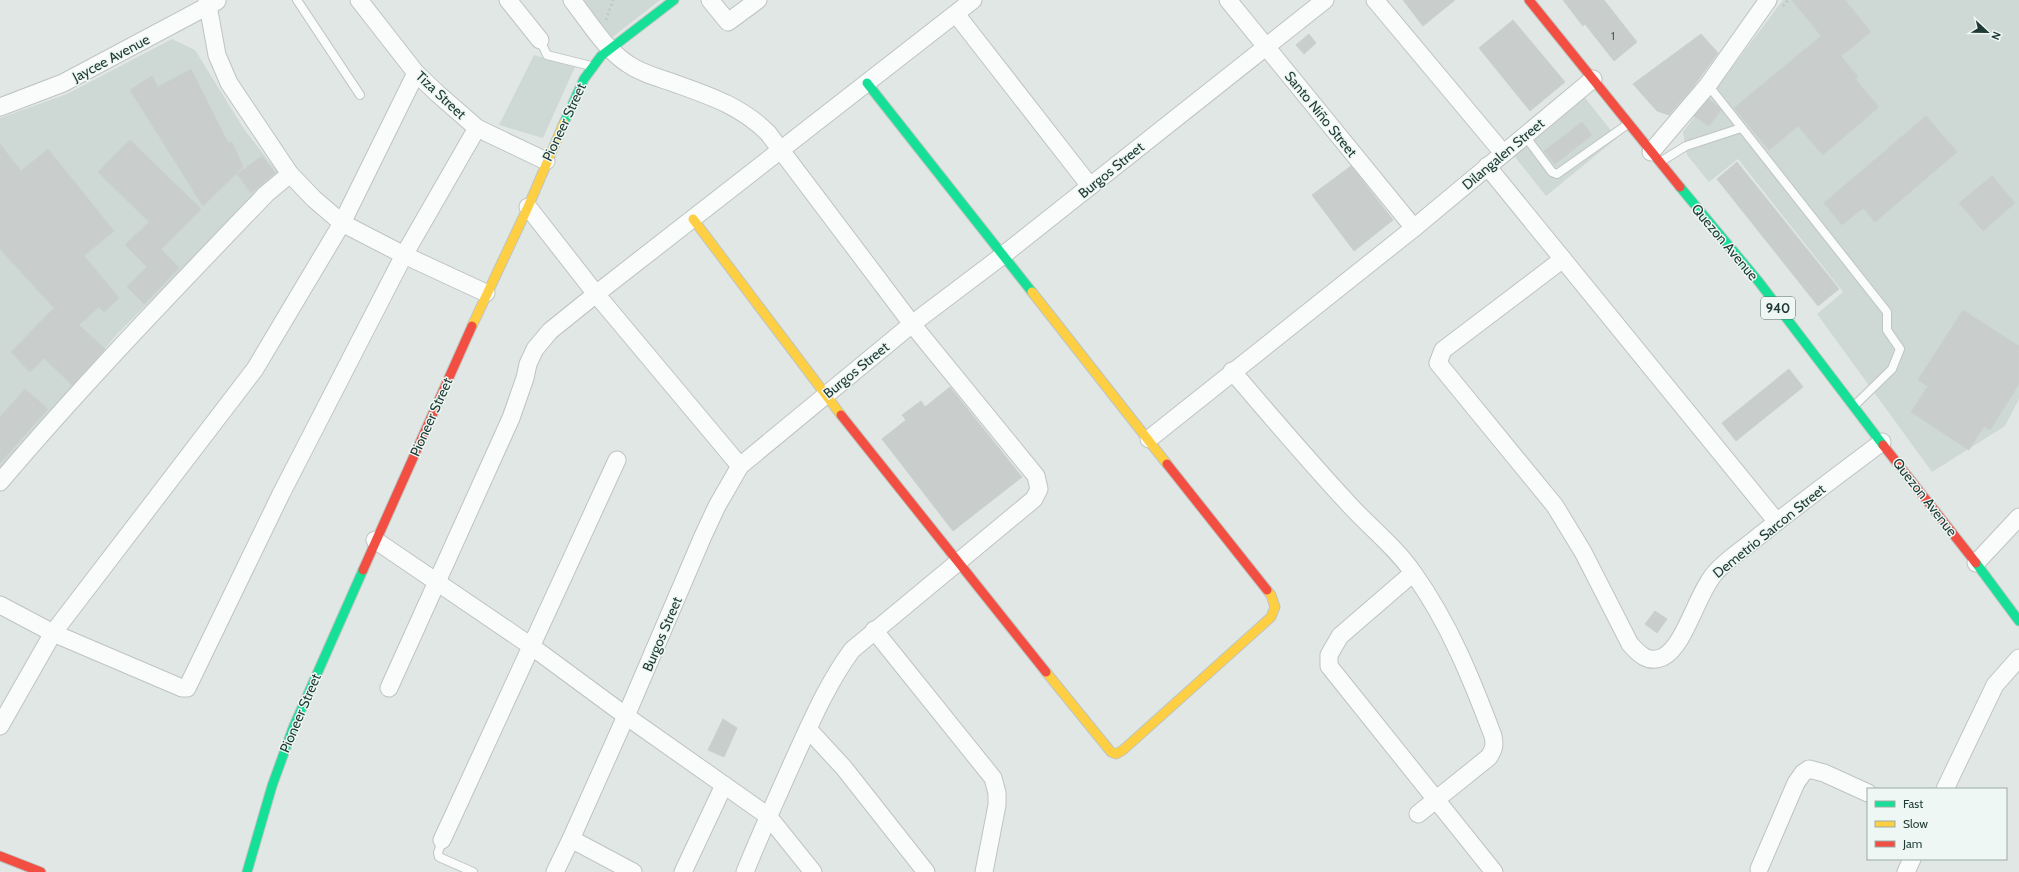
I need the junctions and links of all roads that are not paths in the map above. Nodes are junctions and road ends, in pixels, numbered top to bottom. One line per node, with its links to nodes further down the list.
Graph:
1 (297, 0): 24 (lane)
2 (359, 0): 20 (street, Tiza Street)
3 (508, 0): 16 (street)
4 (572, 0): 18 (street)
5 (674, 0): 18 (main road, Pioneer Street)
6 (710, 0): 7 (street)
7 (758, 0)
8 (973, 0): 15 (street)
9 (1228, 0): 17 (street, Santo Niño Street)
10 (1324, 0): 17 (street, Burgos Street)
11 (1375, 0): 31 (street)
12 (1529, 0): 21 (main road, Quezon Avenue / 940)
13 (1768, 0): 23 (street)
14 (211, 2): 25 (street, Jaycee Avenue); 35 (street)
15 (956, 14): 22 (street); 36 (street)
16 (540, 40): 19 (lane)
17 (1265, 46): 36 (street, Burgos Street); 40 (street, Santo Niño Street)
18 (610, 50): 19 (main road, Pioneer Street); 30 (street)
19 (592, 66): 33 (main road, Pioneer Street)
20 (416, 73): 27 (street, Tiza Street); 39 (street)
21 (1593, 79): 26 (main road, Quezon Avenue / 940); 29 (street, Dilangalen Street)
22 (867, 83): 30 (street); 42 (main road)
23 (1708, 85): 28 (lane); 32 (street)
24 (360, 96)
25 (0, 107)
26 (1628, 123): 29 (lane); 32 (main road, Quezon Avenue / 940)
27 (477, 128): 33 (street, Tiza Street); 41 (street)
28 (1741, 128): 32 (lane); 49 (lane)
29 (1525, 136): 31 (street, Dilangalen Street)
30 (782, 150): 38 (street); 46 (street)
31 (1503, 153): 34 (street, Dilangalen Street)
32 (1655, 157): 49 (main road, Quezon Avenue / 940)
33 (546, 161): 37 (main road, Pioneer Street)
34 (1487, 166): 40 (street, Dilangalen Street); 43 (street)
35 (290, 174): 39 (street); 54 (street)
36 (1090, 186): 42 (street, Burgos Street)
37 (528, 208): 44 (main road, Pioneer Street); 45 (street)
38 (693, 219): 45 (street); 48 (main road)
39 (342, 223): 41 (street); 65 (street)
40 (1414, 228): 47 (street, Dilangalen Street)
41 (404, 255): 44 (street); 65 (street)
42 (1002, 256): 46 (street, Burgos Street); 50 (main road)
43 (1563, 259): 56 (street); 56 (street, Demetrio Sarcon Street)
44 (486, 293): 57 (main road, Pioneer Street)
45 (596, 294): 53 (street); 61 (street)
46 (912, 324): 48 (street, Burgos Street); 58 (street)
47 (1232, 371): 50 (street, Dilangalen Street); 60 (street)
48 (825, 396): 53 (street, Burgos Street); 58 (main road)
49 (1853, 406): 51 (main road, Quezon Avenue / 940)
50 (1149, 439): 58 (main road)
51 (1882, 442): 56 (street, Demetrio Sarcon Street); 59 (main road, Quezon Avenue / 940)
52 (617, 460): 66 (street)
53 (740, 466): 69 (street, Burgos Street)
54 (0, 482)
55 (2019, 517): 59 (street)
56 (1777, 522)
57 (375, 540): 61 (street); 84 (main road, Pioneer Street)
58 (958, 560): 64 (street)
59 (1976, 563): 63 (main road, Quezon Avenue / 940)
60 (1413, 573): 75 (street); 75 (street)
61 (436, 583): 66 (street); 68 (street)
62 (0, 605): 65 (street)
63 (2019, 621)
64 (874, 630): 71 (street); 92 (street)
65 (53, 633): 70 (street)
66 (531, 646): 69 (street); 79 (street)
67 (2019, 658): 73 (street)
68 (389, 688)
69 (626, 716): 72 (street); 78 (street, Burgos Street)
70 (0, 726)
71 (808, 729): 77 (street); 91 (street)
72 (724, 785): 77 (street); 88 (street)
73 (1945, 788)
74 (1867, 793): 82 (street)
75 (1436, 799): 76 (street); 93 (street)
76 (1418, 814)
77 (768, 816): 89 (street); 90 (street)
78 (572, 839): 86 (street, Burgos Street); 87 (street)
79 (442, 840): 85 (lane)
80 (0, 856): 83 (main road)
81 (1912, 860): 94 (street)
82 (1759, 869)
83 (41, 872)
84 (247, 872)
85 (473, 872)
86 (555, 872)
87 (633, 872)
88 (683, 872)
89 (745, 872)
90 (813, 872)
91 (926, 872)
92 (984, 872)
93 (1494, 872)
94 (1906, 872)

